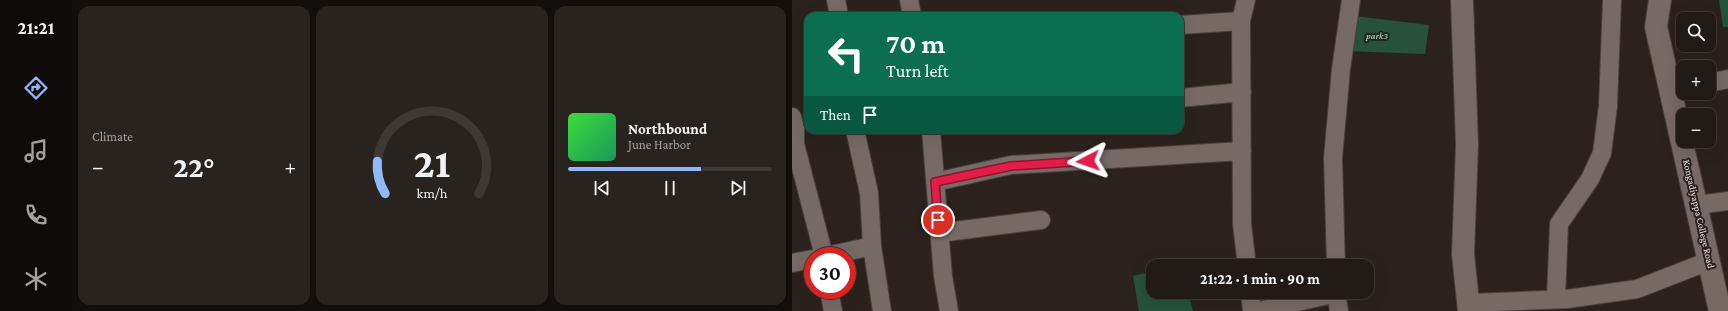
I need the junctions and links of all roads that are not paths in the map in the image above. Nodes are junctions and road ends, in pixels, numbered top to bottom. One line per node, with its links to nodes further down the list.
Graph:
1 (836, 0): 8 (street)
2 (909, 0): 9 (street)
3 (1246, 0): 10 (street)
4 (1351, 0): 31 (street)
5 (1462, 0): 40 (street)
6 (1612, 0): 39 (street)
7 (1660, 0): 14 (street, Kongadiyappa College Road)
8 (838, 12)
9 (911, 12)
10 (1241, 21): 11 (street); 15 (street)
11 (1184, 25)
12 (1728, 79): 13 (street)
13 (1716, 82)
14 (1676, 86)
15 (1242, 92): 16 (street); 21 (street)
16 (1184, 98)
17 (1679, 100): 24 (street, Kongadiyappa College Road)
18 (797, 125): 28 (street)
19 (856, 134): 27 (street)
20 (933, 134): 22 (street)
21 (1242, 151): 22 (street); 30 (street)
22 (935, 182): 26 (street)
23 (1728, 200): 24 (street)
24 (1697, 205): 33 (street, Kongadiyappa College Road)
25 (1040, 220): 26 (street)
26 (939, 232): 43 (street)
27 (872, 246): 29 (street); 42 (street)
28 (822, 247)
29 (856, 250)
30 (1246, 259)
31 (1336, 259)
32 (804, 261): 34 (street)
33 (1709, 261): 39 (street); 47 (street, Kongadiyappa College Road)
34 (792, 263)
35 (831, 299): 41 (street)
36 (1251, 299): 44 (street)
37 (1308, 299): 45 (street)
38 (1337, 299): 46 (street)
39 (1556, 299): 40 (street)
40 (1469, 307)
41 (833, 311)
42 (882, 311)
43 (949, 311)
44 (1252, 311)
45 (1259, 311)
46 (1340, 311)
47 (1720, 311)

